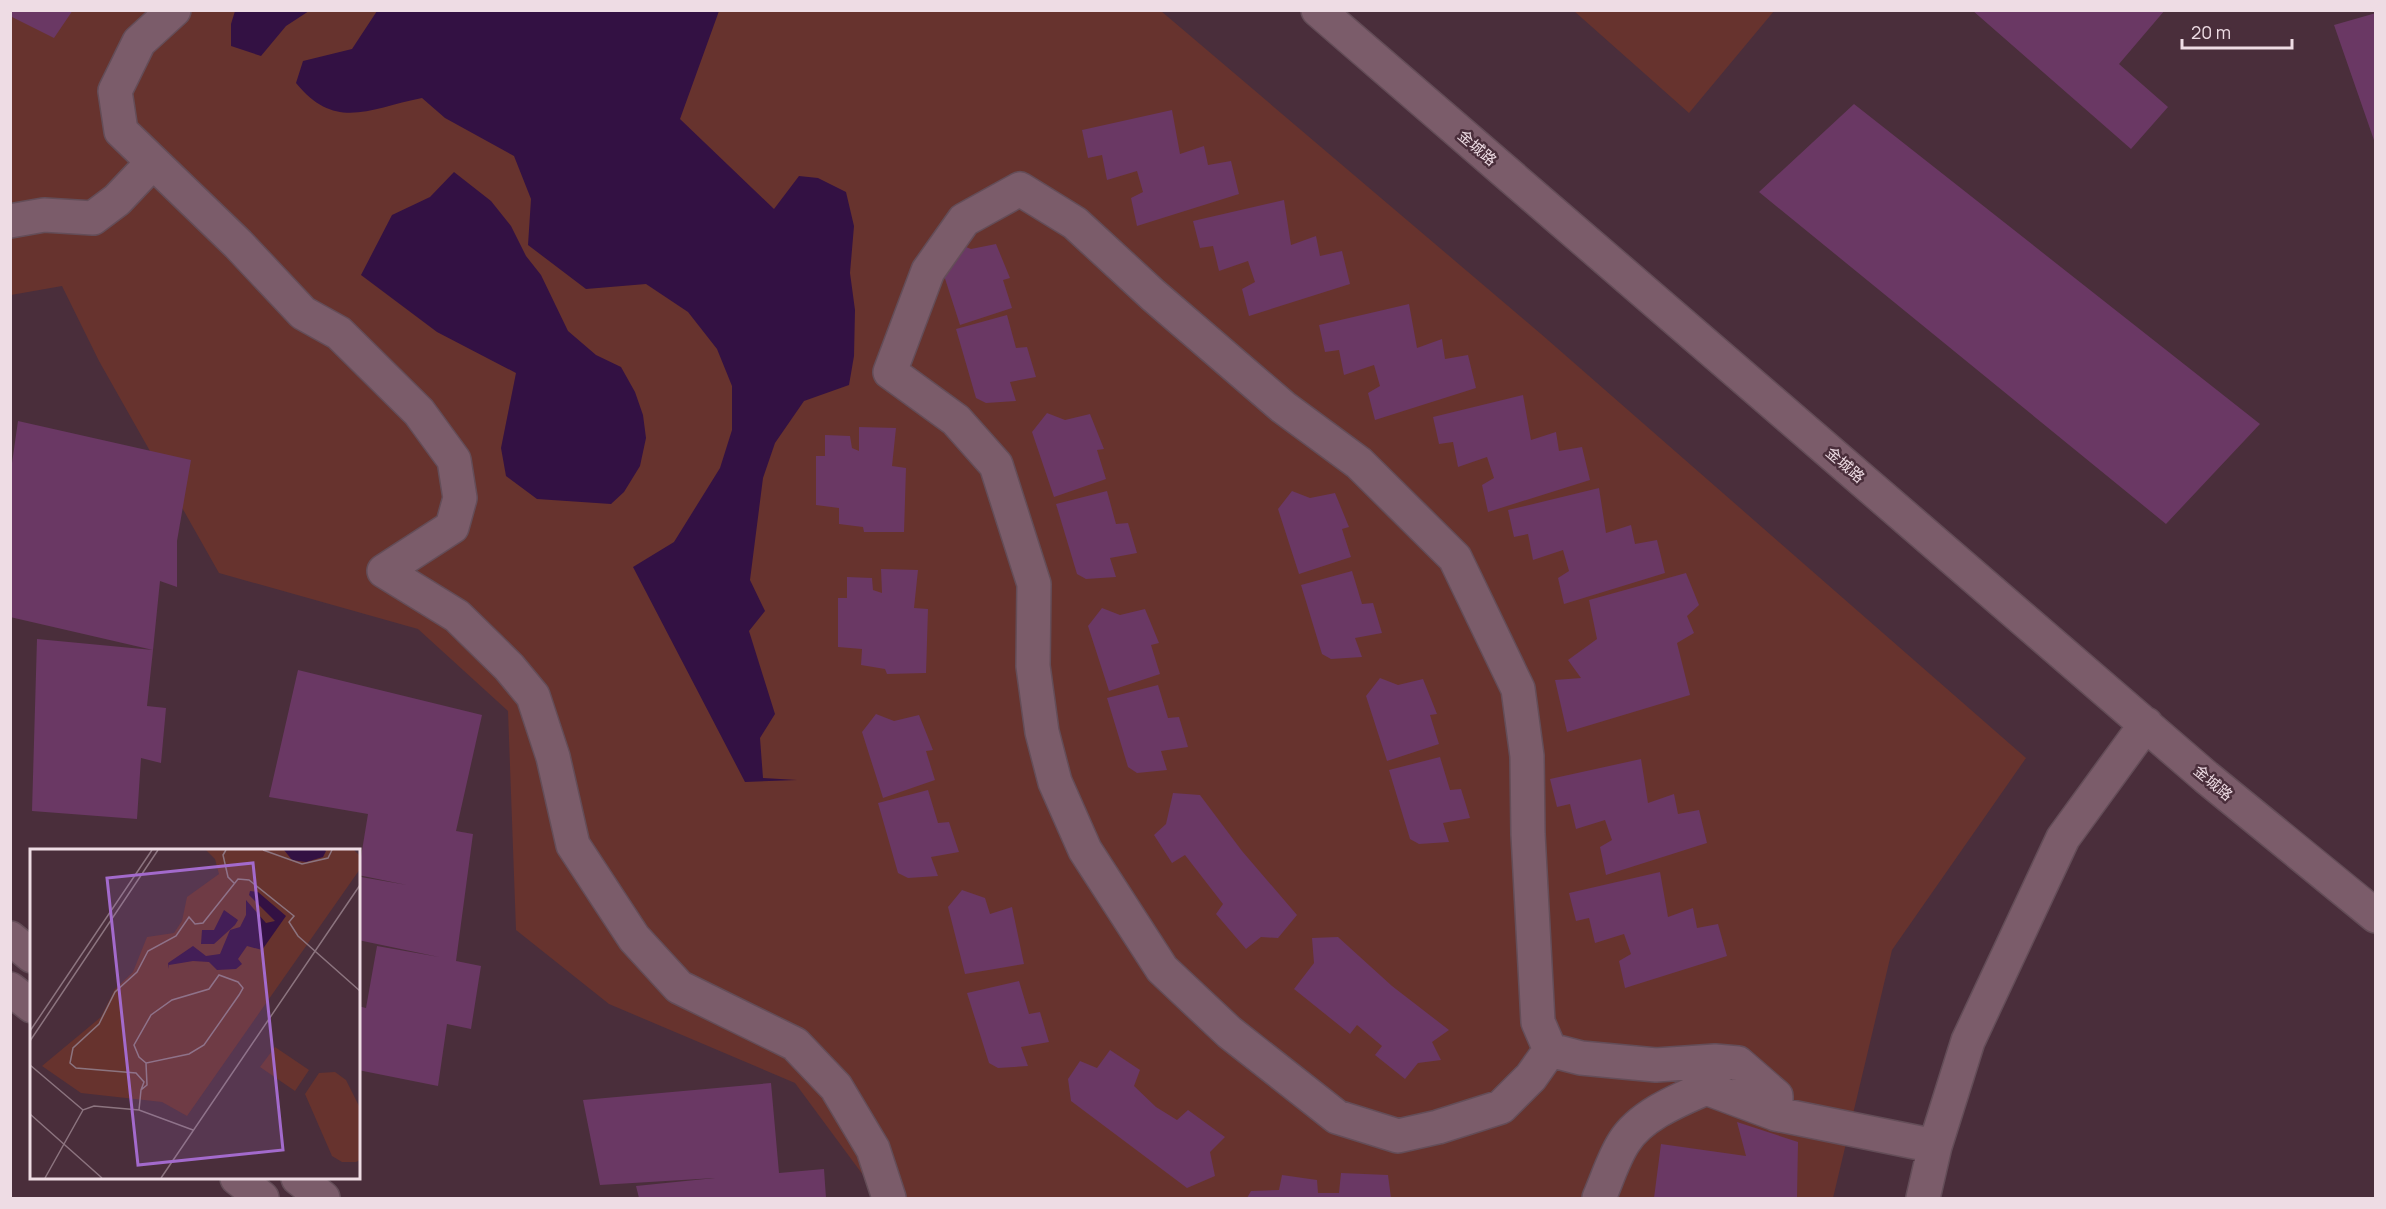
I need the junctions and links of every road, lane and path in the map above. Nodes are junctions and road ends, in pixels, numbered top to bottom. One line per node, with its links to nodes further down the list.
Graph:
1 (174, 10): 3 (street)
2 (1318, 10): 5 (street, 金城路)
3 (153, 162): 4 (street); 18 (street)
4 (10, 221)
5 (2146, 724): 6 (street, 金城路); 13 (street)
6 (2376, 916)
7 (10, 938): 8 (street)
8 (30, 954)
9 (10, 989): 10 (street)
10 (30, 1004)
11 (1550, 1050): 11 (street); 12 (street)
12 (1776, 1114): 13 (street); 19 (street)
13 (1935, 1146): 20 (street)
14 (238, 1179): 16 (street)
15 (299, 1179): 17 (street)
16 (262, 1198)
17 (323, 1198)
18 (889, 1198)
19 (1599, 1198)
20 (1923, 1198)

